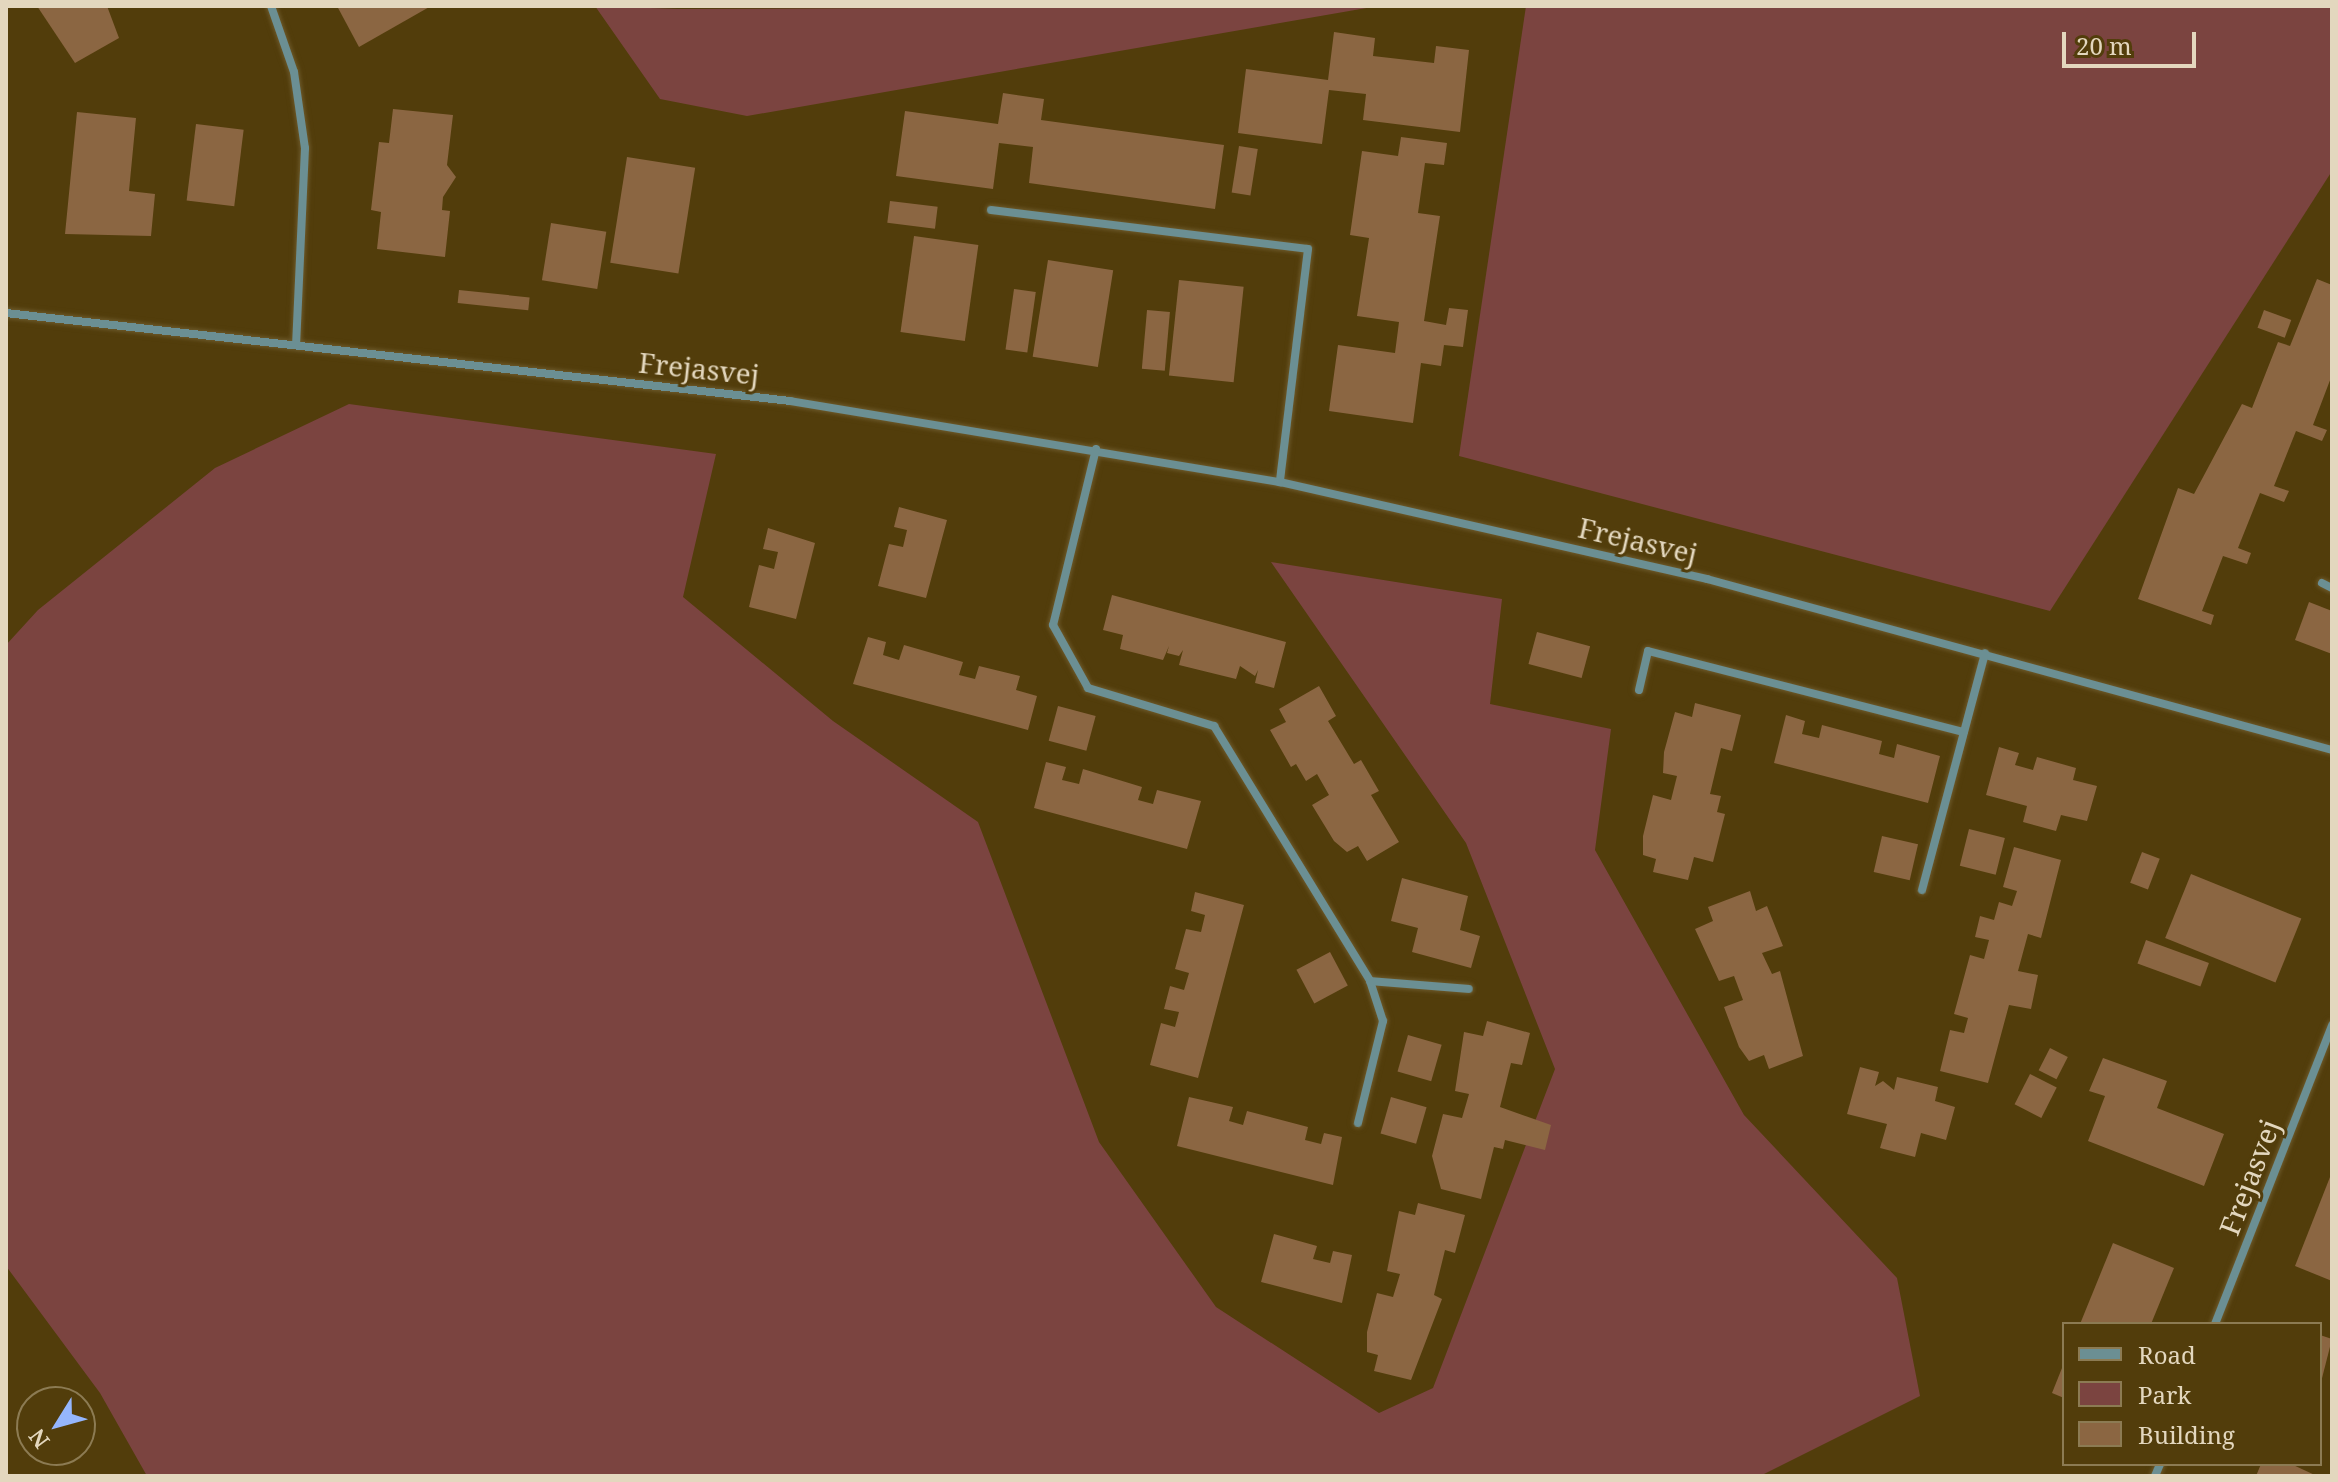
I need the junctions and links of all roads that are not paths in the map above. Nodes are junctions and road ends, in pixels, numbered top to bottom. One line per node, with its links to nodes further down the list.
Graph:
1 (271, 6): 4 (street)
2 (991, 210): 6 (street)
3 (6, 313): 4 (street, Frejasvej)
4 (296, 345): 5 (street, Frejasvej)
5 (1096, 449): 6 (street, Frejasvej); 14 (street)
6 (1280, 482): 9 (street, Frejasvej)
7 (2322, 583): 8 (street)
8 (2332, 588)
9 (1985, 653): 11 (street); 12 (street, Frejasvej)
10 (1639, 690): 11 (street)
11 (1964, 732): 13 (street)
12 (2332, 750)
13 (1922, 890)
14 (1370, 981): 15 (street); 18 (street)
15 (1469, 989)
16 (2332, 1025): 17 (street, Frejasvej)
17 (2328, 1047): 19 (street, Frejasvej)
18 (1358, 1123)
19 (2216, 1322)

